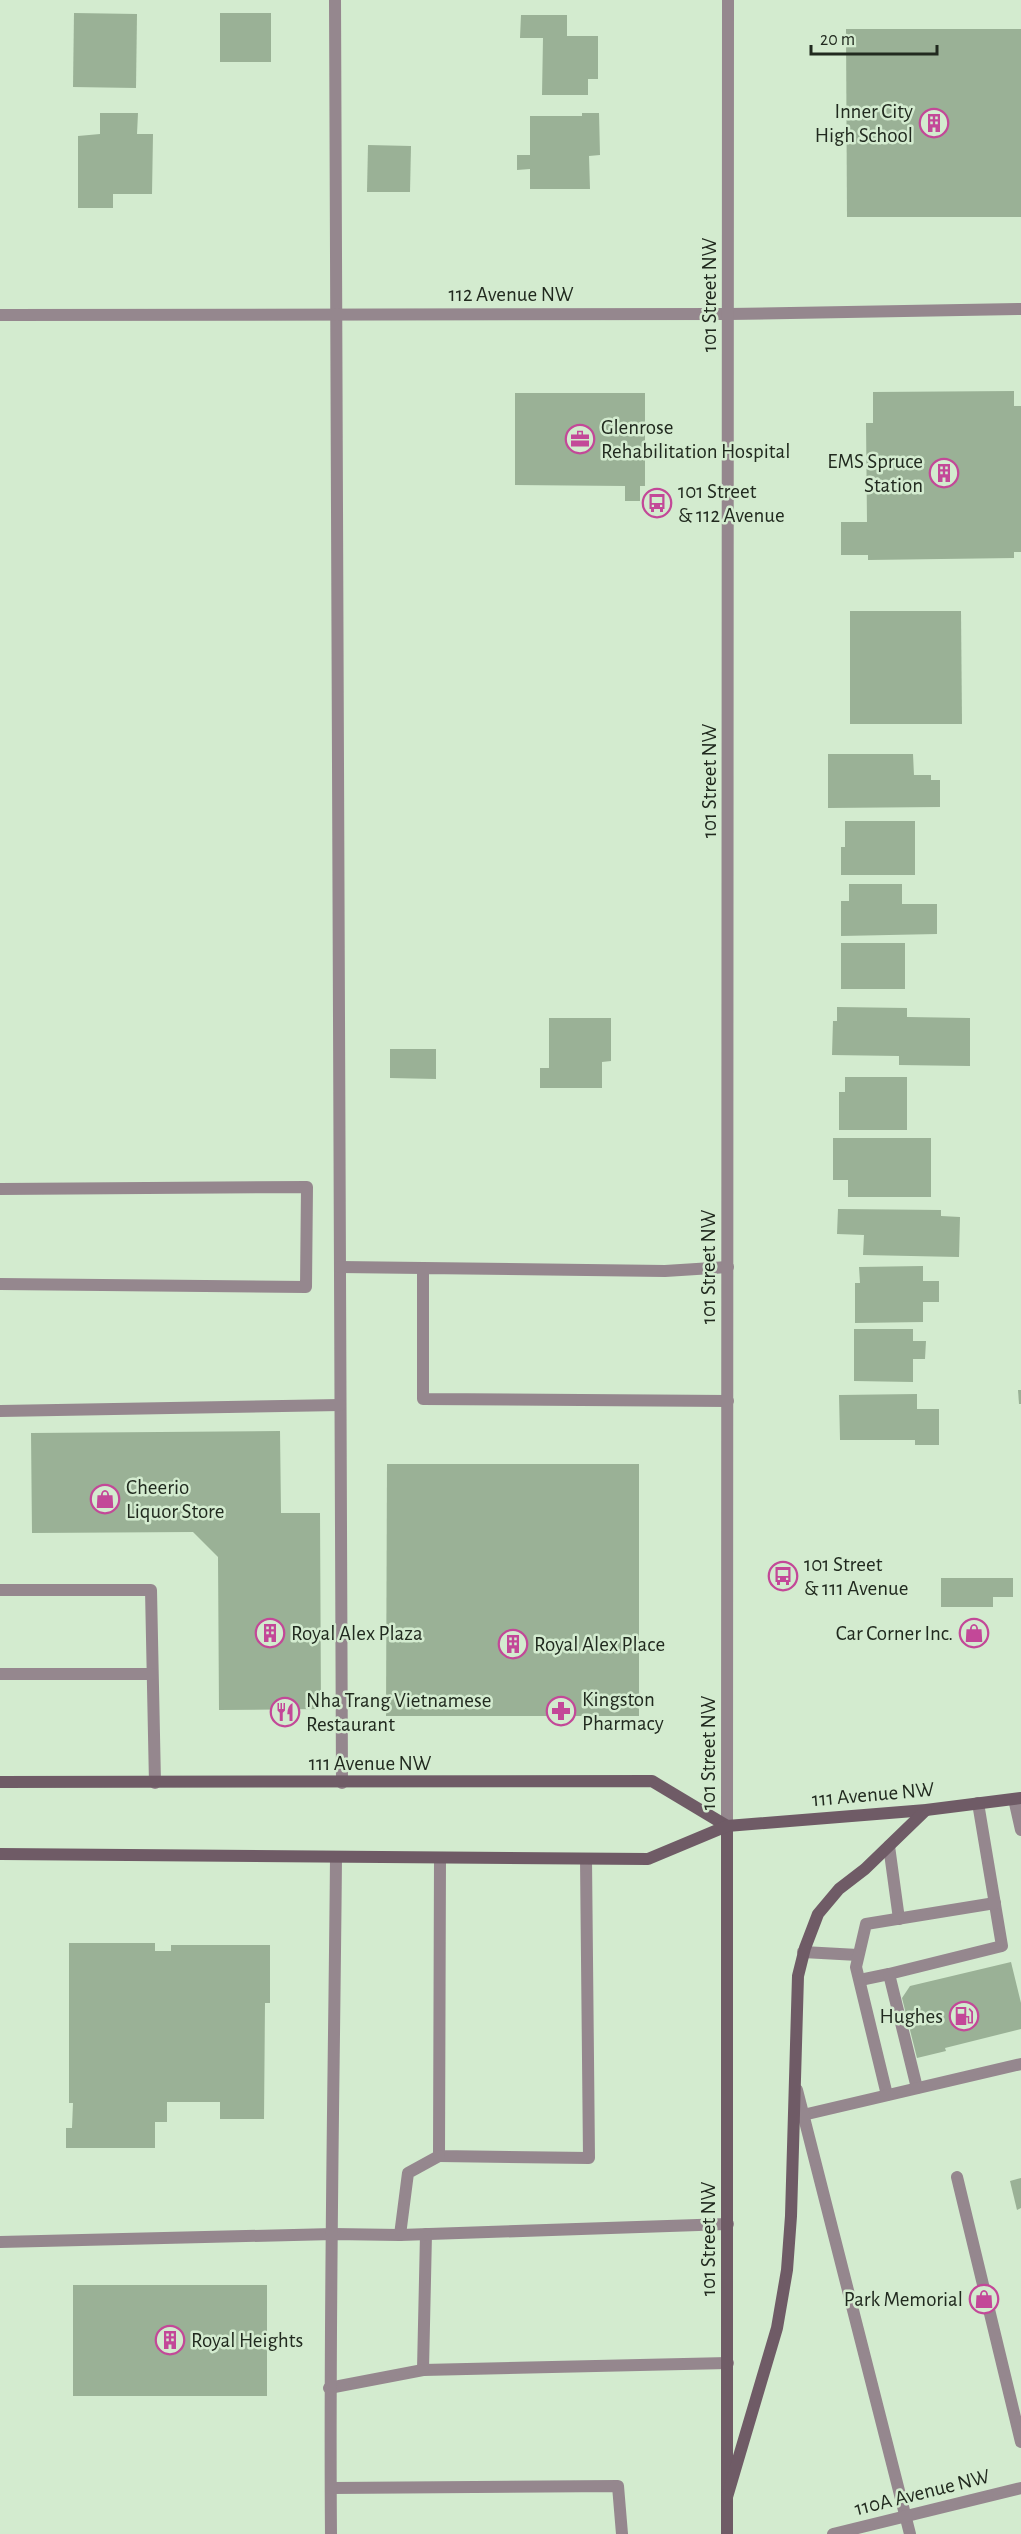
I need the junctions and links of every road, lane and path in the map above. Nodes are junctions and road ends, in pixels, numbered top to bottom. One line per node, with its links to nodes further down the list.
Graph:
1 (335, 0): 4 (street)
2 (728, 0): 5 (street, 101 Street NW)
3 (1021, 309): 5 (street, 112 Avenue NW)
4 (336, 313): 5 (street, 112 Avenue NW); 6 (street, 112 Avenue NW); 8 (street)
5 (729, 314): 9 (street, 101 Street NW)
6 (0, 315)
7 (0, 1189): 11 (street)
8 (340, 1267): 10 (street); 13 (street)
9 (728, 1267): 10 (street); 12 (street, 101 Street NW)
10 (423, 1268): 12 (street)
11 (0, 1284)
12 (728, 1401): 24 (street, 101 Street NW)
13 (340, 1405): 14 (street); 20 (street)
14 (0, 1411)
15 (0, 1590): 17 (street)
16 (0, 1674): 17 (street)
17 (152, 1674): 19 (street)
18 (0, 1782): 19 (main road, 111 Avenue NW)
19 (154, 1783): 20 (main road, 111 Avenue NW)
20 (342, 1783): 24 (main road, 111 Avenue NW)
21 (1017, 1798): 22 (main road, 111 Avenue NW); 25 (street)
22 (978, 1803): 23 (main road, 111 Avenue NW); 31 (street)
23 (926, 1810): 24 (main road, 111 Avenue NW); 26 (main road)
24 (727, 1826): 30 (main road, 111 Avenue NW); 44 (main road, 101 Street NW)
25 (1021, 1830)
26 (889, 1846): 32 (street); 33 (main road)
27 (0, 1854): 28 (main road, 111 Avenue NW)
28 (336, 1858): 29 (main road, 111 Avenue NW); 45 (street)
29 (440, 1860): 30 (main road, 111 Avenue NW); 42 (street)
30 (586, 1860): 42 (street)
31 (995, 1903): 32 (street); 35 (street)
32 (899, 1919): 34 (street)
33 (803, 1953): 34 (street); 38 (main road)
34 (858, 1955): 36 (street)
35 (889, 1974): 36 (street); 39 (street)
36 (860, 1980): 40 (street)
37 (1021, 2064): 39 (street)
38 (795, 2084): 41 (street); 55 (main road)
39 (917, 2088): 40 (street)
40 (887, 2096): 41 (street)
41 (803, 2115): 56 (street)
42 (439, 2156): 47 (street)
43 (957, 2176): 52 (street)
44 (728, 2224): 46 (street); 49 (main road, 101 Street NW)
45 (333, 2234): 47 (street); 48 (street); 51 (street)
46 (426, 2234): 47 (street); 50 (street)
47 (400, 2235)
48 (0, 2242)
49 (728, 2363): 50 (street); 55 (main road, 101 Street NW)
50 (423, 2370): 51 (street)
51 (329, 2388): 53 (street)
52 (1021, 2442)
53 (331, 2488): 57 (street); 58 (street)
54 (1021, 2488): 56 (street, 110A Avenue NW)
55 (727, 2497): 59 (main road, 101 Street NW)
56 (906, 2517): 60 (street, 110A Avenue NW); 61 (street)
57 (331, 2534)
58 (622, 2534)
59 (727, 2534)
60 (833, 2534)
61 (910, 2534)

